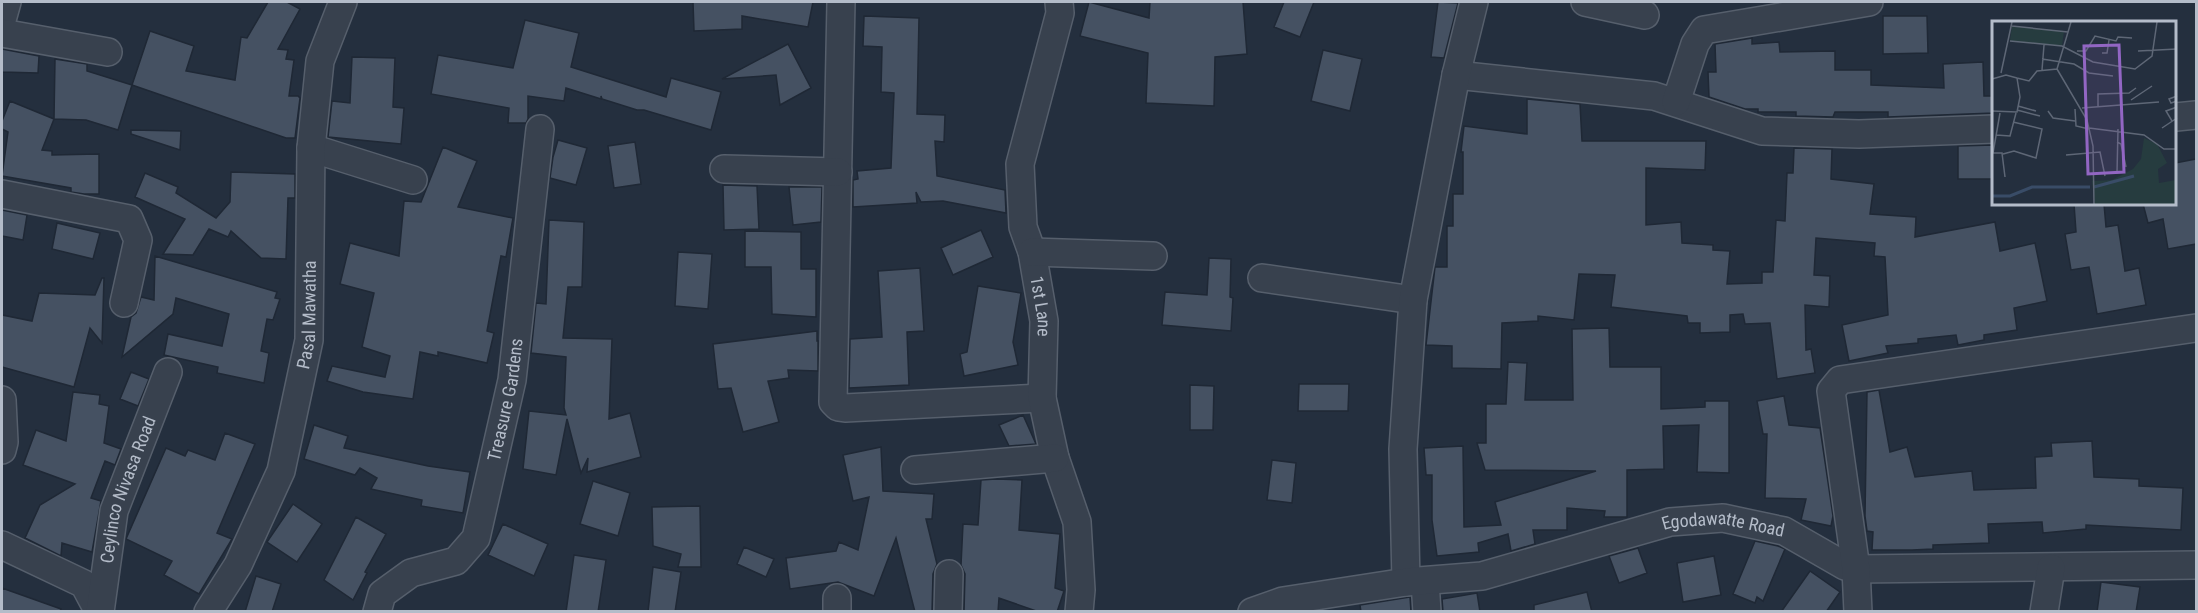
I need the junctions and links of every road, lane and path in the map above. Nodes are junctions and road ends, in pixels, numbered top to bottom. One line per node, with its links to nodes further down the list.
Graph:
1 (7, 2): 9 (street)
2 (343, 2): 18 (street, Pasal Mawatha)
3 (841, 2): 20 (street)
4 (1059, 2): 23 (street, 1st Lane)
5 (1474, 2): 12 (street)
6 (1585, 2): 8 (street)
7 (1852, 3): 13 (street)
8 (1645, 15)
9 (2, 20)
10 (2, 33): 11 (street)
11 (108, 52)
12 (1456, 75): 13 (street); 26 (street)
13 (1676, 102): 17 (street)
14 (2196, 115): 15 (street)
15 (2177, 117)
16 (540, 129): 43 (street, Treasure Gardens)
17 (1992, 129)
18 (310, 148): 21 (street); 42 (street, Pasal Mawatha)
19 (724, 169): 20 (street)
20 (838, 172): 30 (street)
21 (413, 180)
22 (2, 194): 27 (street)
23 (1032, 252): 24 (street); 30 (street, 1st Lane)
24 (1153, 256)
25 (1262, 278): 26 (street)
26 (1413, 300): 40 (street)
27 (124, 303)
28 (2196, 328): 38 (street)
29 (168, 372): 41 (street, Ceylinco Nivasa Road)
30 (1042, 398): 33 (street, 1st Lane)
31 (2, 400): 32 (street)
32 (2, 450)
33 (1055, 458): 34 (street); 45 (street, 1st Lane)
34 (915, 470)
35 (2, 545): 41 (street)
36 (2196, 565): 37 (street, Egodawatte Road)
37 (2051, 568): 38 (street, Egodawatte Road); 49 (street)
38 (1856, 569): 40 (street, Egodawatte Road); 48 (street)
39 (949, 574): 44 (street)
40 (1415, 582): 46 (street, Egodawatte Road); 47 (street)
41 (99, 612)
42 (208, 612)
43 (377, 612)
44 (948, 612)
45 (1079, 612)
46 (1252, 612)
47 (1427, 612)
48 (1858, 612)
49 (2044, 612)

